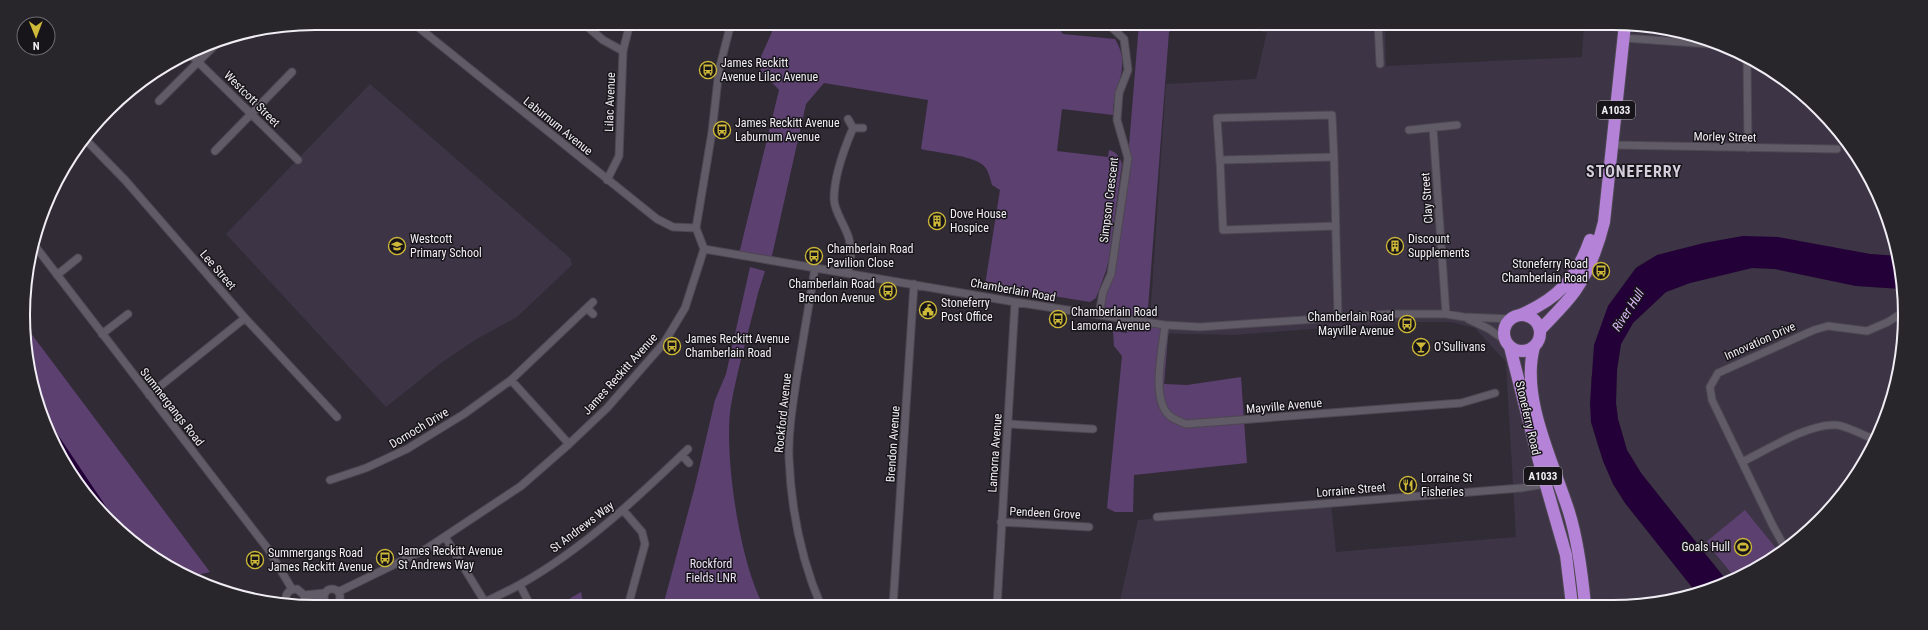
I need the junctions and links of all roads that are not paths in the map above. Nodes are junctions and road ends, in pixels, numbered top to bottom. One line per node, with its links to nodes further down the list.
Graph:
1 (422, 30): 33 (street, Laburnum Avenue)
2 (591, 30): 11 (street)
3 (628, 30): 11 (street, Lilac Avenue)
4 (728, 30): 36 (street)
5 (1114, 30): 50 (street, Simpson Crescent)
6 (1378, 30): 15 (street)
7 (1625, 31): 8 (highway, A1033)
8 (1624, 38): 9 (street); 26 (highway, A1033)
9 (1699, 43)
10 (209, 51): 13 (street)
11 (623, 51): 33 (street, Lilac Avenue)
12 (194, 57): 13 (street, Westcott Street)
13 (199, 62): 17 (street); 18 (street, Westcott Street)
14 (1747, 63): 27 (street)
15 (1380, 64)
16 (292, 72): 18 (street)
17 (159, 101)
18 (251, 114): 29 (street); 31 (street, Westcott Street)
19 (848, 119): 21 (street)
20 (1457, 125): 23 (street)
21 (853, 128): 22 (street); 41 (street)
22 (863, 128)
23 (1433, 128): 24 (street); 49 (street, Clay Street)
24 (1409, 130)
25 (89, 142): 54 (street, Lee Street)
26 (1613, 145): 27 (street, Morley Street); 34 (highway, A1033)
27 (1748, 148): 28 (street, Morley Street)
28 (1838, 149)
29 (215, 151)
30 (1334, 157): 32 (street); 32 (street); 35 (street)
31 (298, 160)
32 (1220, 164): 35 (street)
33 (607, 180): 36 (street, Laburnum Avenue)
34 (1607, 196): 53 (highway, A1033); 57 (highway, A1033)
35 (1336, 226): 55 (street)
36 (696, 228): 38 (street)
37 (38, 249): 42 (street, Summergangs Road)
38 (704, 249): 40 (street, Chamberlain Road); 68 (street, James Reckitt Avenue)
39 (78, 258): 42 (street)
40 (815, 268): 41 (street, Chamberlain Road); 94 (street, Rockford Avenue)
41 (848, 272): 43 (street, Chamberlain Road)
42 (57, 275): 58 (street, Summergangs Road)
43 (914, 284): 45 (street, Chamberlain Road); 95 (street, Brendon Avenue)
44 (593, 302): 46 (street, Dornoch Drive)
45 (1015, 302): 50 (street, Chamberlain Road); 65 (street, Lamorna Avenue)
46 (587, 308): 48 (street); 61 (street, Dornoch Drive)
47 (128, 314): 58 (street)
48 (593, 314)
49 (1446, 314): 51 (street, Chamberlain Road); 55 (street, Chamberlain Road)
50 (1099, 315): 56 (street, Chamberlain Road)
51 (1464, 316): 53 (street, Chamberlain Road); 59 (street, Chamberlain Road)
52 (1898, 316): 71 (street, Innovation Drive)
53 (1516, 317): 57 (highway); 59 (highway)
54 (245, 318): 63 (street); 64 (street, Lee Street)
55 (1338, 318): 56 (street, Chamberlain Road)
56 (1165, 325): 62 (street, Mayville Avenue)
57 (1540, 330): 60 (highway)
58 (102, 334): 63 (street, Summergangs Road)
59 (1508, 344): 60 (highway); 74 (highway, Stoneferry Road / A1033)
60 (1534, 348): 98 (highway, Stoneferry Road / A1033)
61 (511, 380): 68 (street); 73 (street, Dornoch Drive)
62 (1495, 393)
63 (149, 395): 82 (street, Summergangs Road)
64 (337, 417)
65 (1008, 424): 66 (street); 77 (street, Lamorna Avenue)
66 (1093, 429)
67 (1870, 438): 71 (street)
68 (569, 444): 79 (street, James Reckitt Avenue)
69 (688, 449): 70 (street, St Andrews Way)
70 (682, 455): 72 (street); 75 (street, St Andrews Way)
71 (1742, 462): 80 (street, Innovation Drive)
72 (689, 463)
73 (330, 480)
74 (1546, 484): 76 (street, Lorraine Street); 97 (highway, Stoneferry Road / A1033)
75 (623, 510): 81 (street, St Andrews Way); 93 (street)
76 (1157, 516)
77 (1001, 522): 78 (street, Pendeen Grove); 96 (street, Lamorna Avenue)
78 (1089, 527)
79 (445, 537): 83 (street, James Reckitt Avenue); 90 (street)
80 (1783, 544)
81 (520, 585): 91 (street, St Andrews Way); 92 (street)
82 (292, 589): 85 (street); 86 (street, James Reckitt Avenue)
83 (338, 592): 84 (street, James Reckitt Avenue); 89 (street)
84 (324, 596): 87 (street, James Reckitt Avenue); 88 (street)
85 (286, 598)
86 (303, 600)
87 (306, 600)
88 (325, 600)
89 (339, 600)
90 (484, 600)
91 (489, 600)
92 (528, 600)
93 (630, 600)
94 (819, 600)
95 (894, 600)
96 (997, 600)
97 (1571, 600)
98 (1584, 600)

